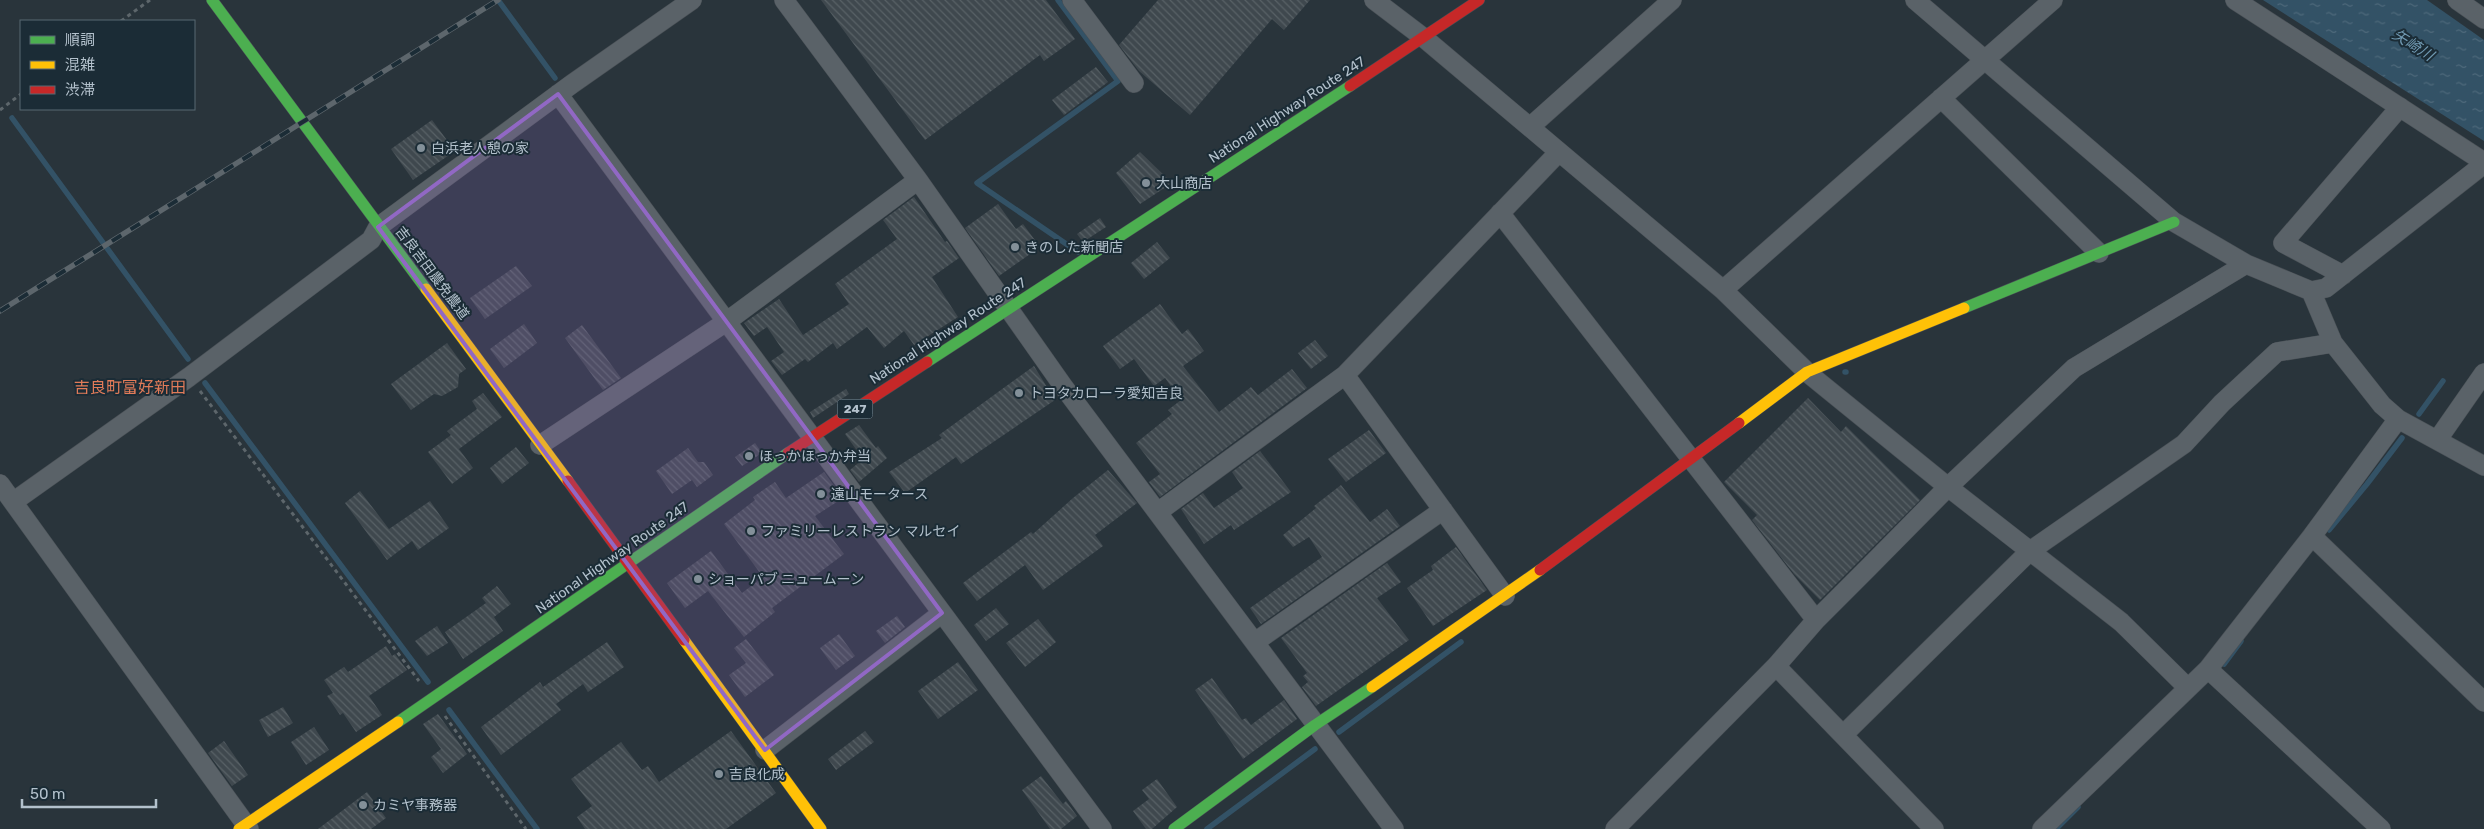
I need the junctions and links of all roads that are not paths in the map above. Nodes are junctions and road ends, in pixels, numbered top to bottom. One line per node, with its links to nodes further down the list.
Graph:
1 (212, 0): 19 (main road)
2 (692, 0): 16 (street)
3 (784, 0): 23 (street)
4 (1072, 0): 15 (street)
5 (1374, 0): 13 (street)
6 (1479, 0): 13 (main road, National Highway Route 247 / 247)
7 (1672, 0): 20 (street)
8 (1915, 0): 14 (street)
9 (2053, 0): 14 (street)
10 (2235, 0): 18 (street)
11 (2467, 2): 12 (street)
12 (2484, 19)
13 (1424, 38): 20 (street); 32 (main road, National Highway Route 247 / 247)
14 (1984, 59): 17 (street); 25 (street)
15 (1134, 83)
16 (558, 94): 26 (street); 33 (street)
17 (1941, 98): 27 (street); 30 (street)
18 (2400, 107): 22 (street); 29 (street)
19 (302, 123): 26 (street)
20 (1530, 127): 21 (street)
21 (1559, 152): 24 (street); 30 (street)
22 (2484, 163): 29 (street)
23 (918, 180): 32 (street); 33 (street)
24 (1500, 213): 36 (street); 42 (street)
25 (2174, 222): 27 (main road); 28 (street)
26 (378, 227): 41 (main road, 吉良吉田農免農道); 46 (street)
27 (2099, 253): 35 (main road)
28 (2246, 264): 31 (street); 45 (street)
29 (2343, 275): 31 (street)
30 (1723, 290): 35 (street)
31 (2311, 292): 34 (street)
32 (1008, 310): 39 (main road, National Highway Route 247 / 247); 48 (street)
33 (726, 322): 39 (street); 41 (street)
34 (2333, 343): 38 (street); 50 (street)
35 (1808, 373): 42 (main road); 45 (street)
36 (1346, 375): 47 (street); 48 (street)
37 (2481, 385): 40 (street)
38 (2398, 419): 40 (street); 49 (street)
39 (812, 437): 51 (main road, National Highway Route 247 / 247); 53 (street)
40 (2438, 439): 43 (street)
41 (540, 446): 51 (main road, 吉良吉田農免農道)
42 (1690, 460): 52 (main road); 54 (street)
43 (2484, 466)
44 (0, 484): 46 (street)
45 (1948, 487): 50 (street); 54 (street)
46 (13, 502): 63 (street)
47 (1443, 510): 52 (street); 55 (street)
48 (1158, 512): 55 (street)
49 (2312, 536): 57 (street); 59 (street)
50 (2030, 550): 58 (street); 61 (street)
51 (629, 564): 62 (main road, 吉良吉田農免農道); 63 (main road, National Highway Route 247 / 247)
52 (1505, 596): 60 (main road)
53 (942, 613): 62 (street); 65 (street)
54 (1816, 620): 56 (street)
55 (1255, 642): 60 (street)
56 (1776, 666): 61 (street); 68 (street)
57 (2208, 669): 58 (street); 71 (street)
58 (2188, 688): 70 (street)
59 (2484, 702)
60 (1315, 725): 66 (main road); 67 (street)
61 (1843, 735): 69 (street)
62 (765, 750): 64 (main road, 吉良吉田農免農道)
63 (245, 827)
64 (821, 829)
65 (1102, 829)
66 (1174, 829)
67 (1394, 829)
68 (1615, 829)
69 (1934, 829)
70 (2042, 829)
71 (2381, 829)

